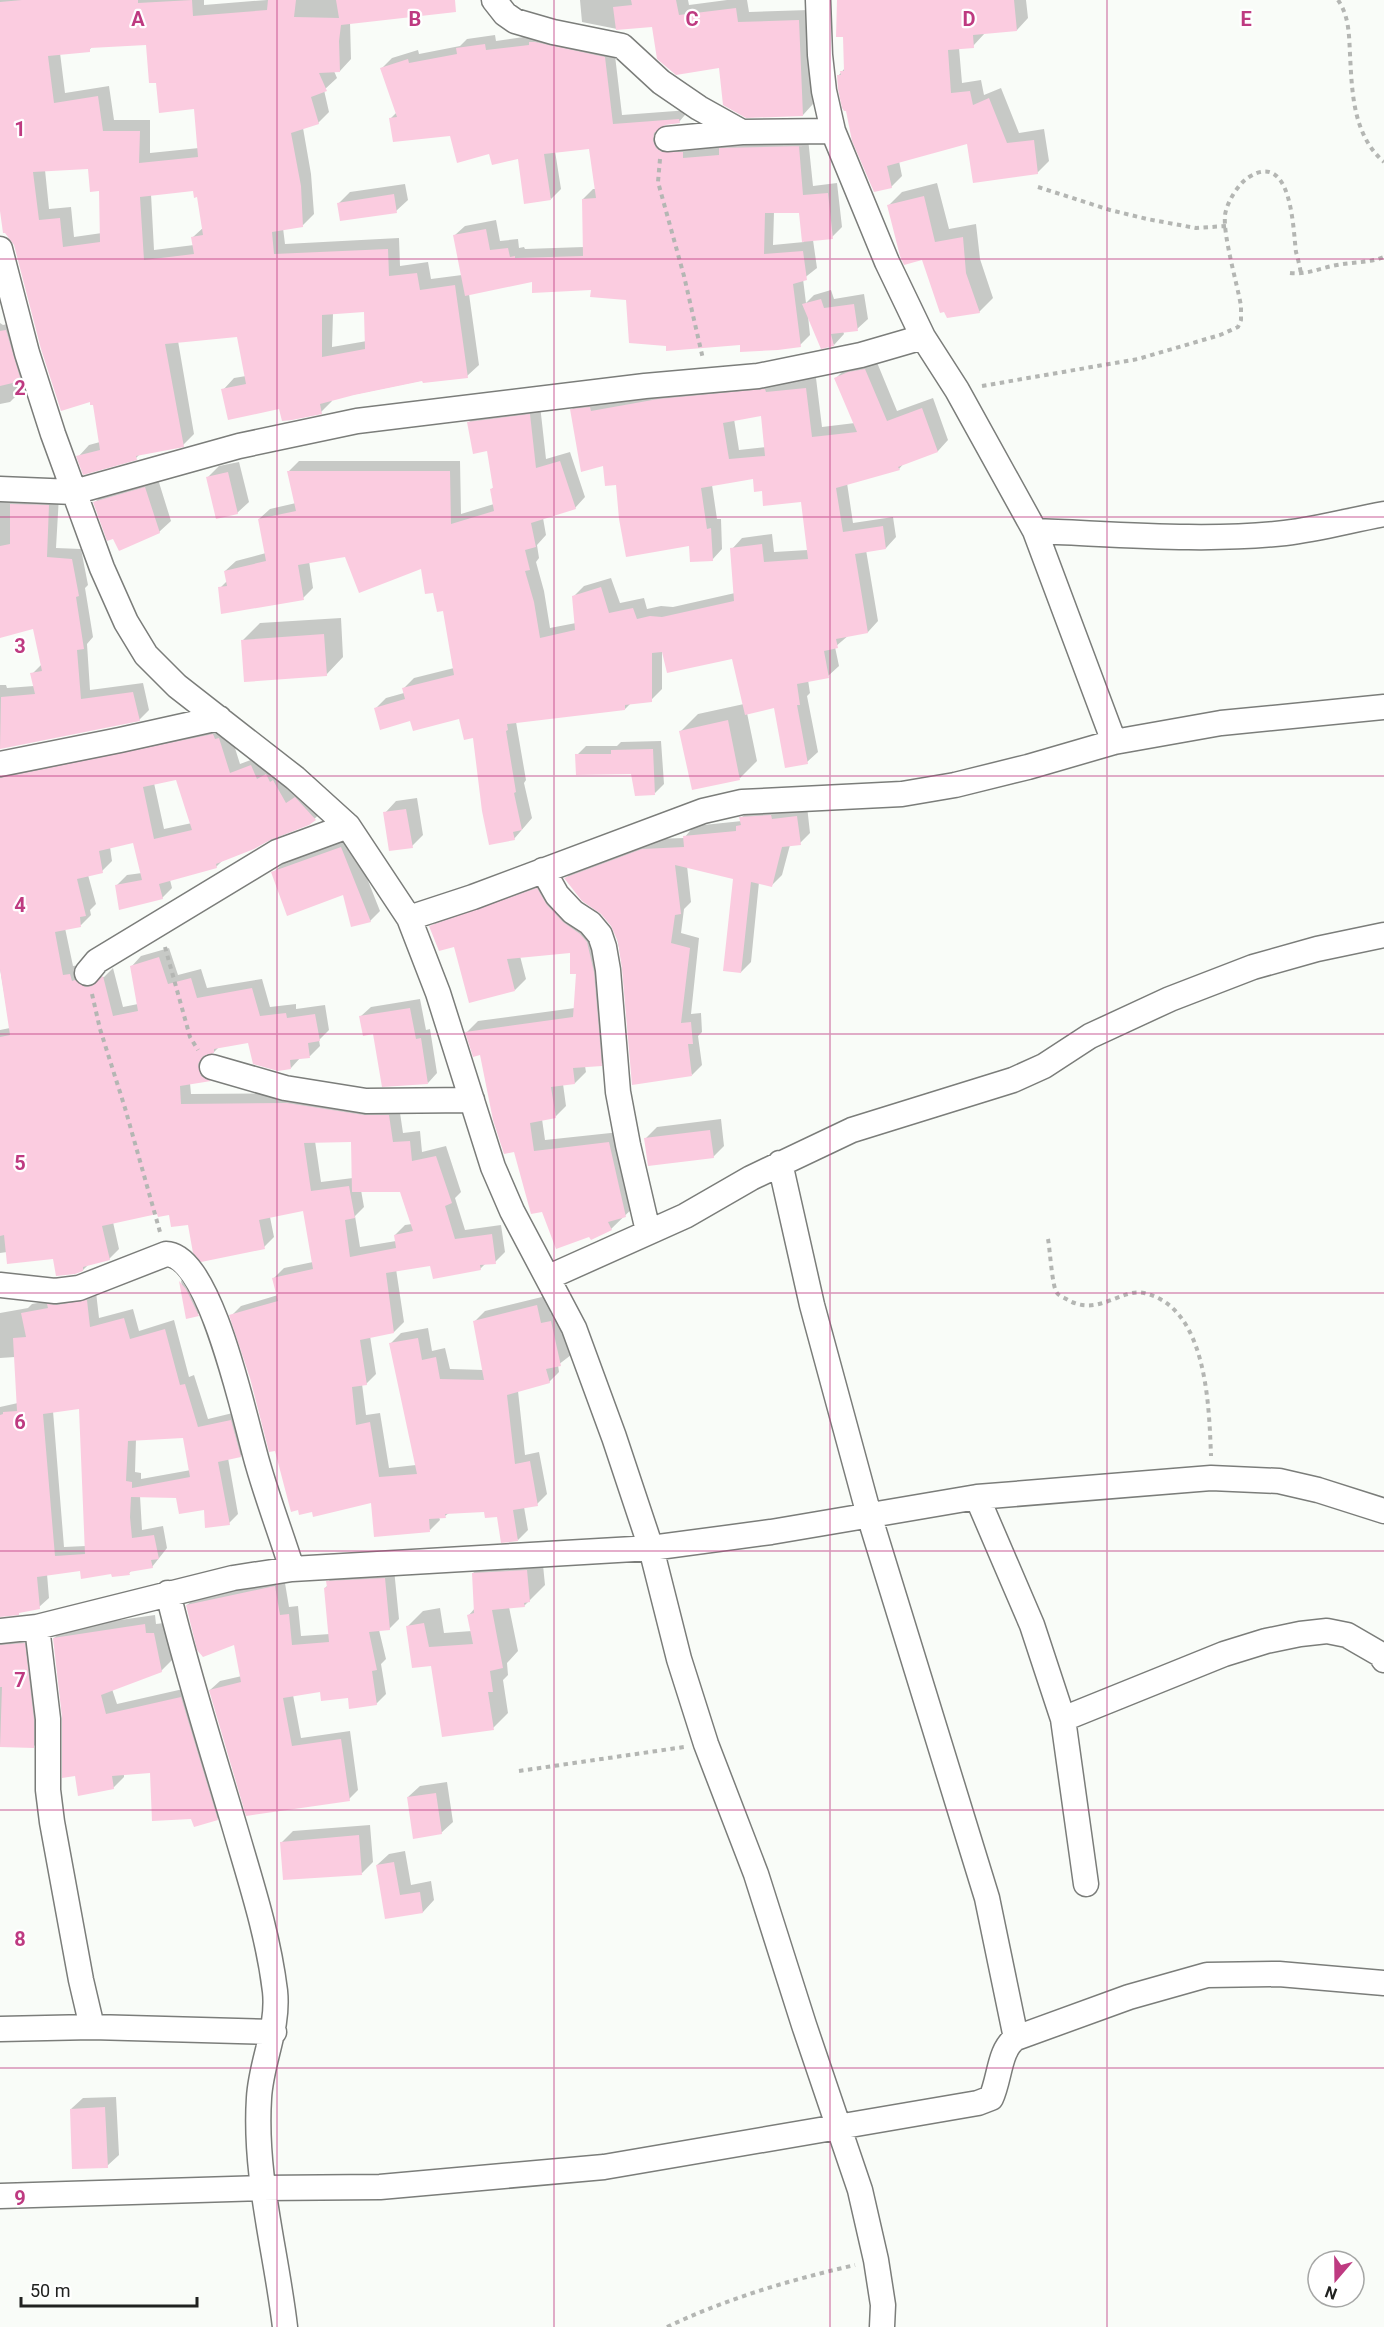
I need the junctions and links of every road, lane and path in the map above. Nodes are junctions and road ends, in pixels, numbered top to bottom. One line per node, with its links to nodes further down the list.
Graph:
1 (494, 0): 4 (street)
2 (818, 0): 5 (street)
3 (1338, 0): 7 (path)
4 (742, 132): 5 (street); 6 (street)
5 (833, 132): 14 (street)
6 (667, 140): 15 (path)
7 (1384, 162)
8 (1038, 188): 9 (path)
9 (1226, 226): 13 (path); 16 (path)
10 (0, 249): 18 (street)
11 (1384, 257): 13 (path)
12 (1290, 273): 13 (path)
13 (1301, 274)
14 (923, 337): 15 (street); 16 (street)
15 (707, 380): 18 (street)
16 (957, 390): 20 (street)
17 (0, 489): 18 (street)
18 (74, 492): 22 (street)
19 (1384, 514): 20 (street)
20 (1035, 531): 23 (street)
21 (1384, 707): 23 (street)
22 (219, 717): 24 (street); 25 (street)
23 (1114, 742): 26 (street)
24 (0, 764)
25 (348, 826): 27 (street); 28 (street)
26 (543, 870): 27 (street); 34 (street)
27 (409, 918): 32 (street)
28 (159, 926): 30 (street); 31 (path)
29 (1384, 935): 33 (street)
30 (87, 973): 36 (path)
31 (212, 1067): 32 (street)
32 (472, 1100): 37 (street)
33 (780, 1163): 34 (street); 42 (street)
34 (648, 1231): 37 (street)
35 (1048, 1239): 39 (path)
36 (166, 1254): 38 (street); 44 (street)
37 (549, 1277): 43 (street)
38 (0, 1285)
39 (1211, 1478): 40 (street); 41 (street)
40 (977, 1497): 42 (street); 49 (street)
41 (1384, 1511)
42 (870, 1515): 43 (street); 57 (street)
43 (651, 1548): 44 (street); 50 (street)
44 (292, 1569): 45 (street)
45 (168, 1593): 46 (street); 56 (street)
46 (37, 1627): 47 (street); 54 (street)
47 (0, 1631)
48 (1384, 1660): 49 (street)
49 (1063, 1719): 52 (street)
50 (706, 1744): 51 (path); 58 (street)
51 (519, 1771)
52 (1086, 1884)
53 (1384, 1983): 57 (street)
54 (92, 2027): 55 (street); 56 (street)
55 (0, 2029)
56 (273, 2032): 59 (street)
57 (1016, 2038): 58 (street)
58 (838, 2128): 59 (street); 61 (street)
59 (262, 2188): 60 (street); 62 (street)
60 (0, 2196)
61 (876, 2260): 63 (path); 64 (street)
62 (285, 2327)
63 (668, 2327)
64 (882, 2327)

